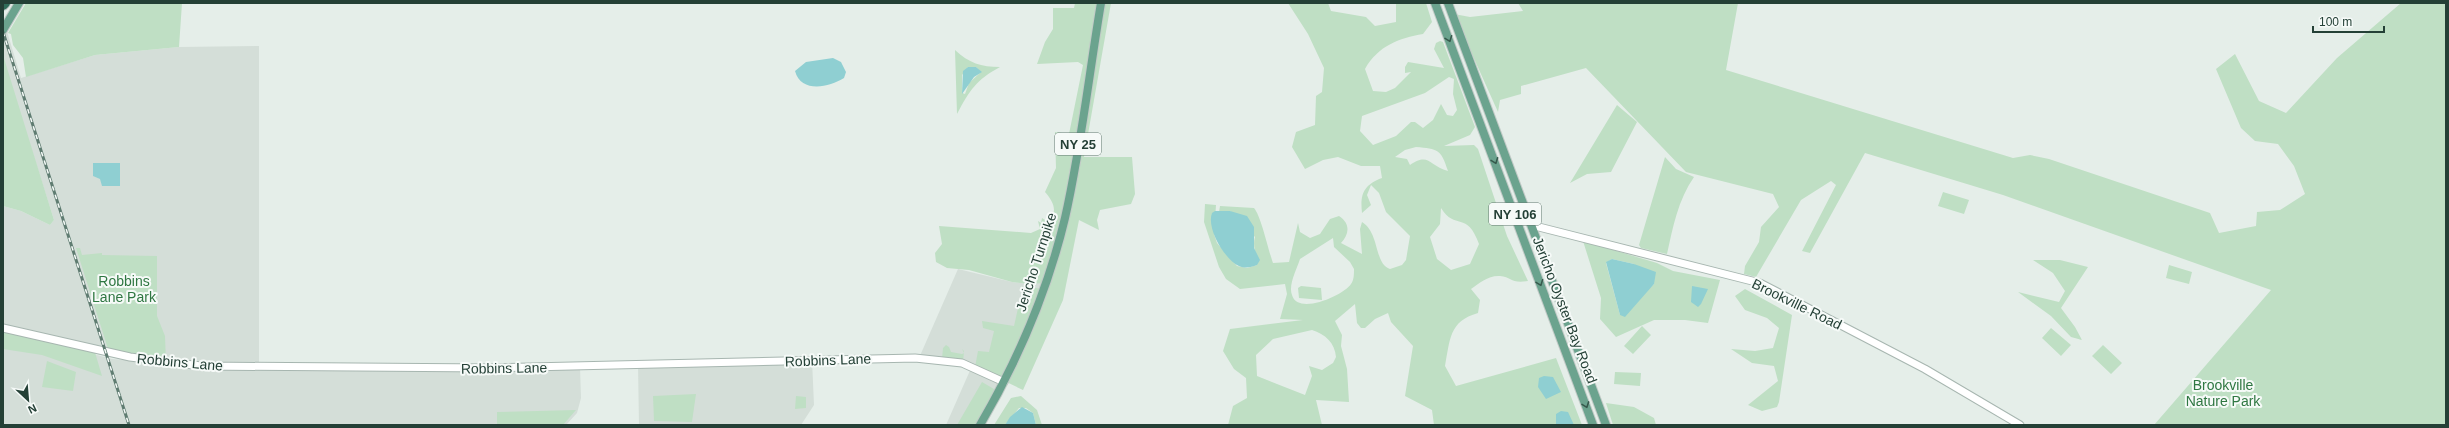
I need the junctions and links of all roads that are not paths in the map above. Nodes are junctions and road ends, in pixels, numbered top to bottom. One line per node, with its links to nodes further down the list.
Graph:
1 (19, 3): 6 (main road)
2 (1101, 3): 10 (main road, Jericho Turnpike / NY 25)
3 (1435, 3): 5 (main road, Jericho Oyster Bay Road / NY 106)
4 (1449, 5): 5 (main road); 8 (main road, Jericho Oyster Bay Road / NY 106)
5 (1438, 12): 7 (main road, Jericho Oyster Bay Road / NY 106, one-way to 7)
6 (3, 30)
7 (1504, 184): 8 (main road); 12 (main road, Jericho Oyster Bay Road / NY 106, one-way to 12)
8 (1531, 225): 13 (main road, Jericho Oyster Bay Road / NY 106); 14 (street, Brookville Road)
9 (3, 328): 10 (street, Robbins Lane)
10 (1004, 382): 11 (main road, Jericho Turnpike / NY 25)
11 (980, 425)
12 (1593, 425)
13 (1606, 425)
14 (2020, 425)

